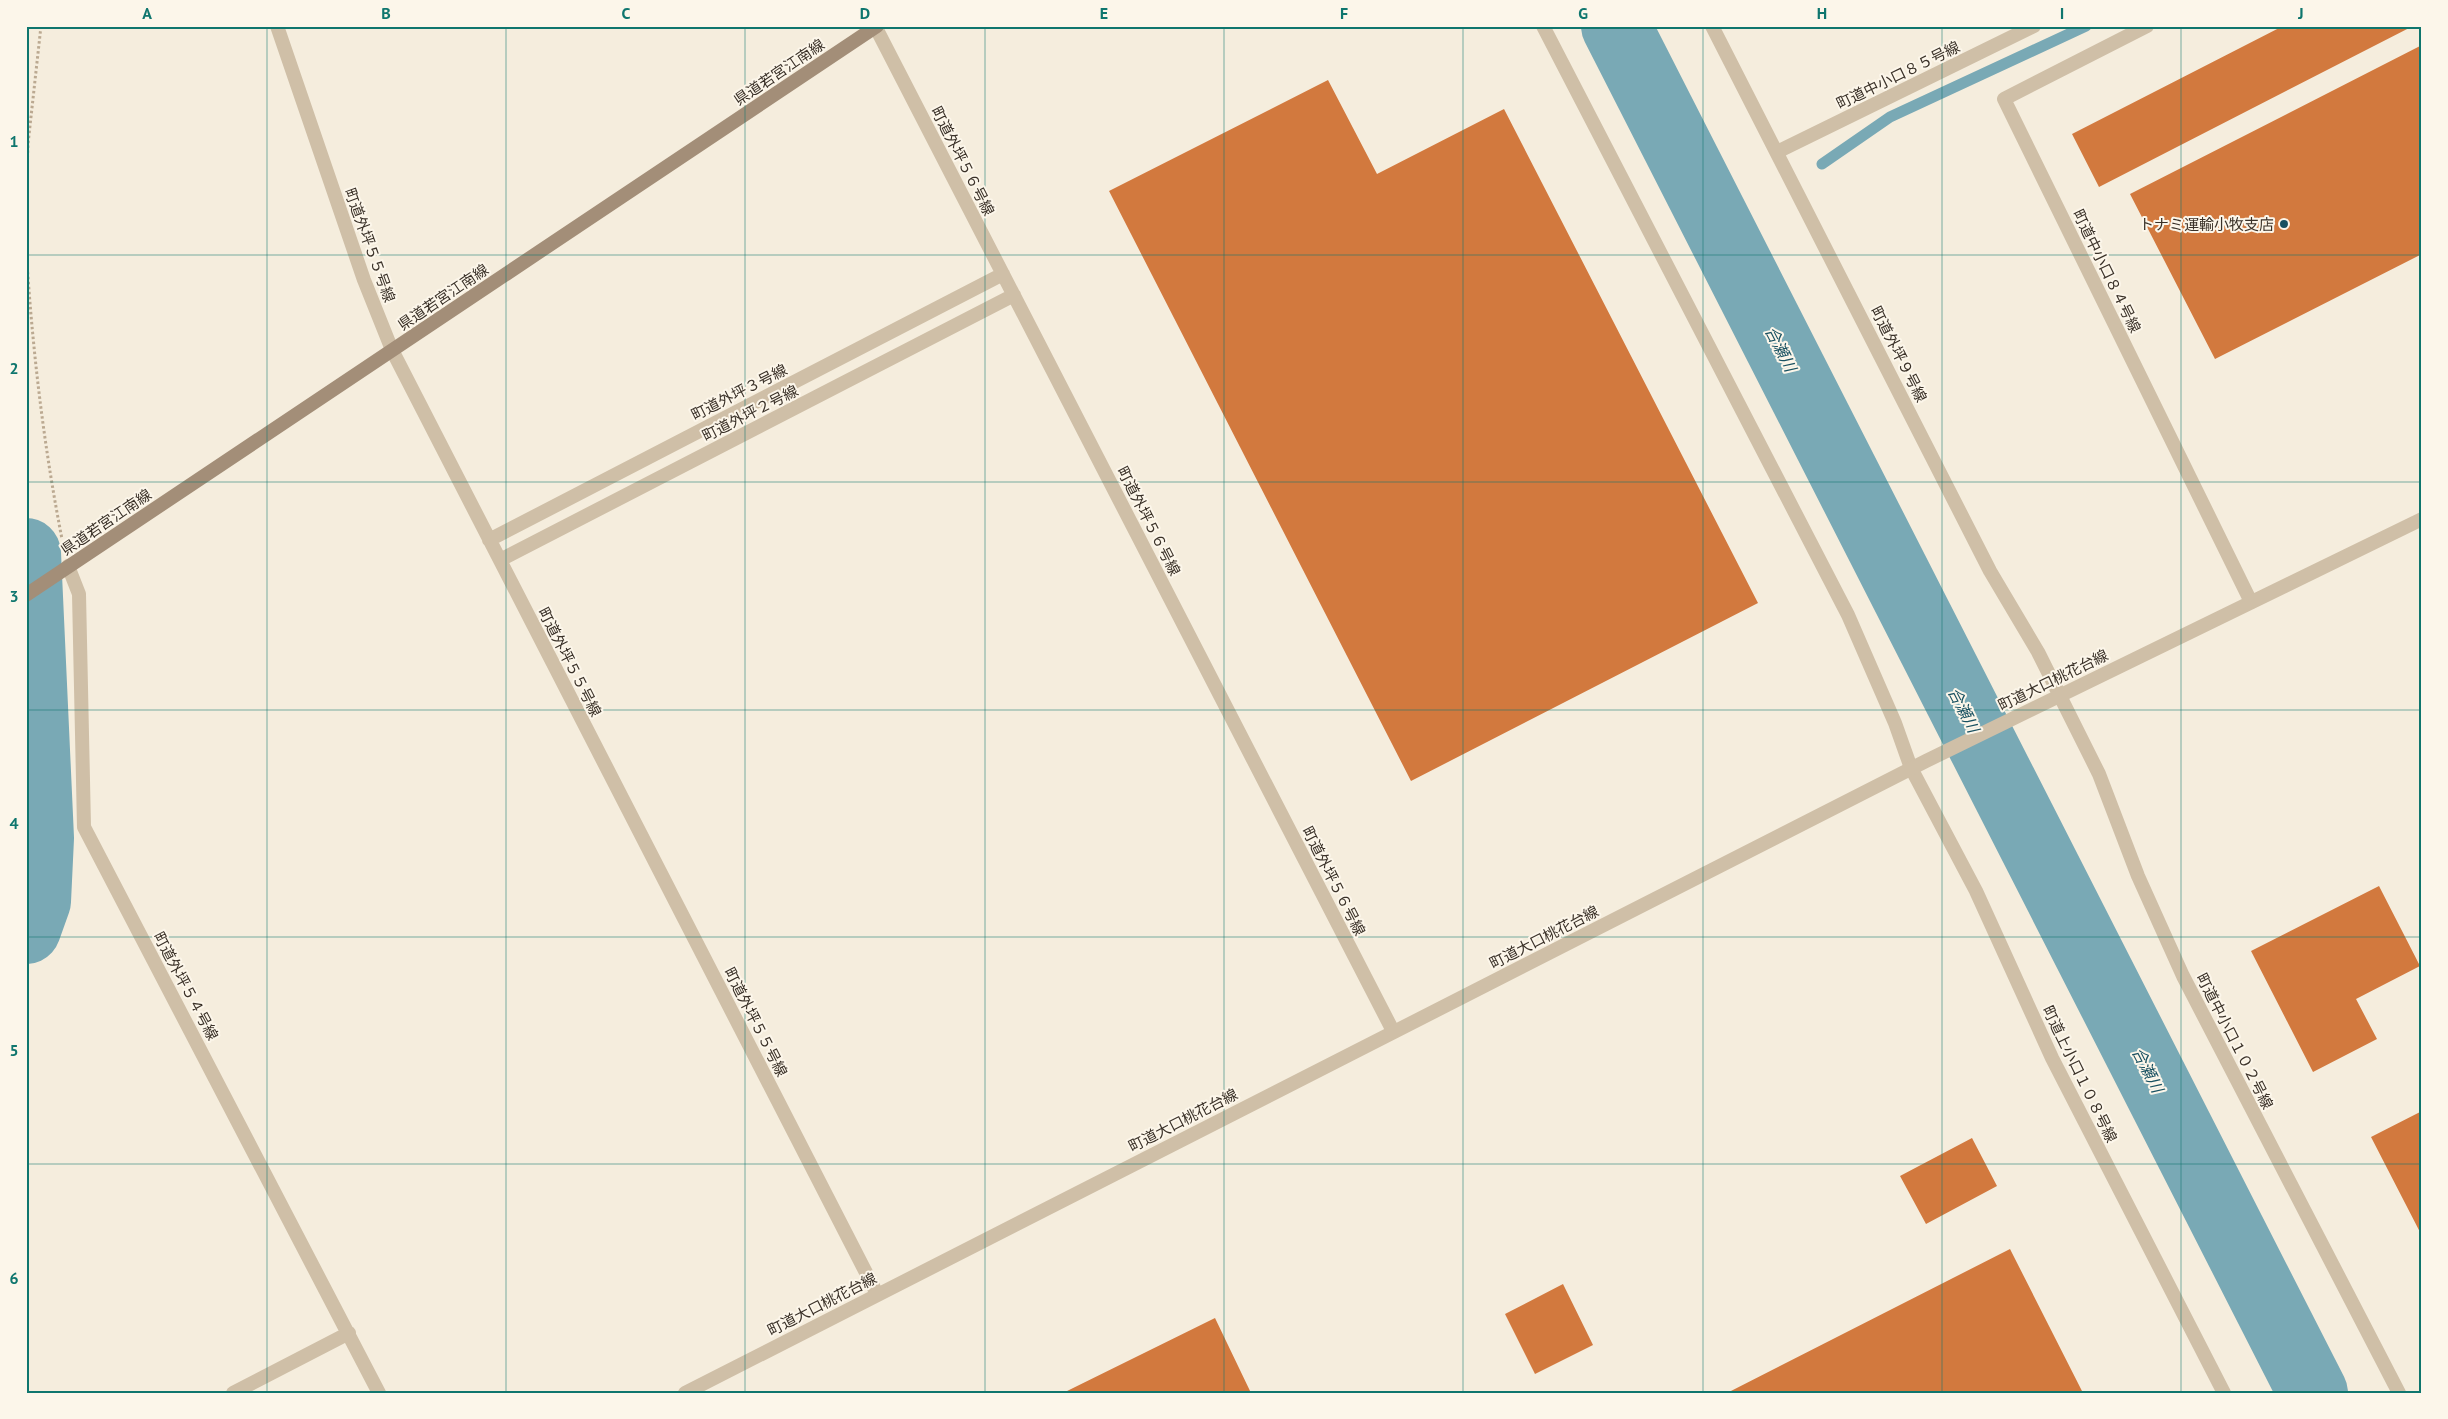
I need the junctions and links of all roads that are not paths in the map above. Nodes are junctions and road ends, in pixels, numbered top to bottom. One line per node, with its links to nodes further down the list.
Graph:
1 (277, 26): 10 (street, 町道外坪５５号線)
2 (1543, 26): 18 (street, 町道上小口１０８号線)
3 (1712, 26): 7 (street, 町道外坪９号線)
4 (2034, 26): 7 (street, 町道中小口８５号線)
5 (2147, 26): 16 (street, 町道中小口８４号線)
6 (876, 27): 8 (street, 町道外坪５６号線); 10 (main road, 県道若宮江南線)
7 (1777, 152): 17 (street, 町道外坪９号線)
8 (1003, 274): 9 (street, 町道外坪５６号線); 12 (street, 町道外坪３号線)
9 (1014, 295): 13 (street, 町道外坪２号線); 19 (street, 町道外坪５６号線)
10 (392, 350): 12 (street, 町道外坪５５号線); 14 (main road, 県道若宮江南線)
11 (2422, 519): 16 (street, 町道大口桃花台線)
12 (490, 540): 13 (street, 町道外坪５５号線)
13 (500, 560): 20 (street, 町道外坪５５号線)
14 (62, 570): 15 (main road, 県道若宮江南線); 21 (street, 町道外坪５４号線)
15 (26, 595)
16 (2251, 602): 17 (street, 町道大口桃花台線)
17 (2060, 695): 18 (street, 町道大口桃花台線); 26 (street, 町道中小口１０２号線)
18 (1911, 768): 19 (street, 町道大口桃花台線); 25 (street, 町道上小口１０８号線)
19 (1393, 1032): 20 (street, 町道大口桃花台線)
20 (877, 1294): 24 (street, 町道大口桃花台線)
21 (349, 1333): 22 (street); 23 (street, 町道外坪５４号線)
22 (234, 1393)
23 (379, 1393)
24 (685, 1393)
25 (2224, 1393)
26 (2399, 1393)

